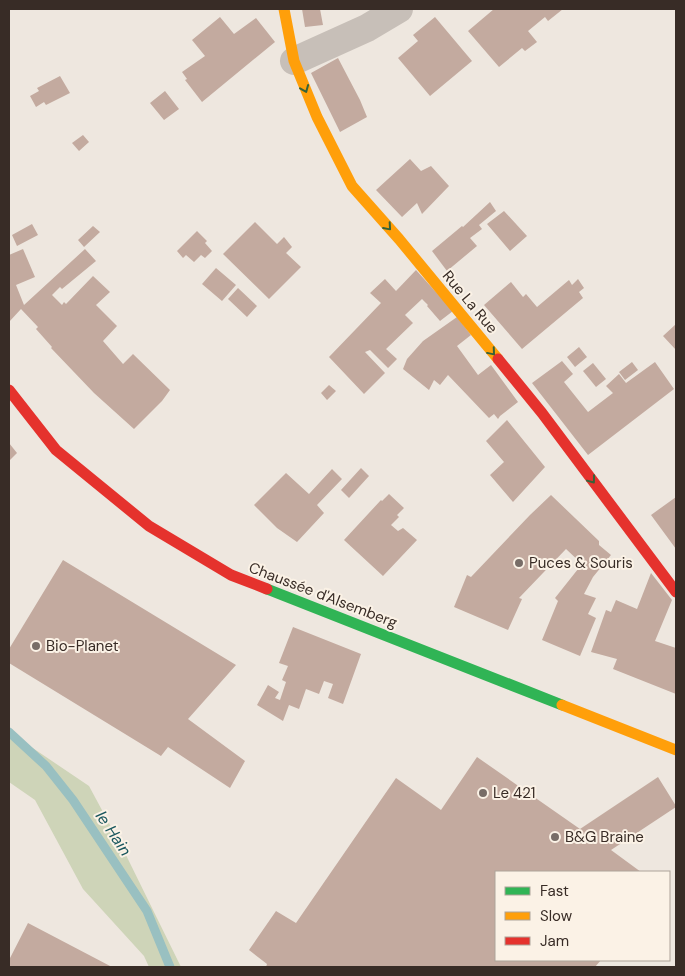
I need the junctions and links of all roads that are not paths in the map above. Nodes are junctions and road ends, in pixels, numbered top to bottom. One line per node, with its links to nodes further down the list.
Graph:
1 (284, 9): 3 (main road, Rue La Rue)
2 (399, 9): 3 (street)
3 (294, 61): 5 (main road, Rue La Rue, one-way to 5)
4 (9, 390): 6 (main road, Chaussée d'Alsemberg)
5 (676, 592)
6 (676, 750)

